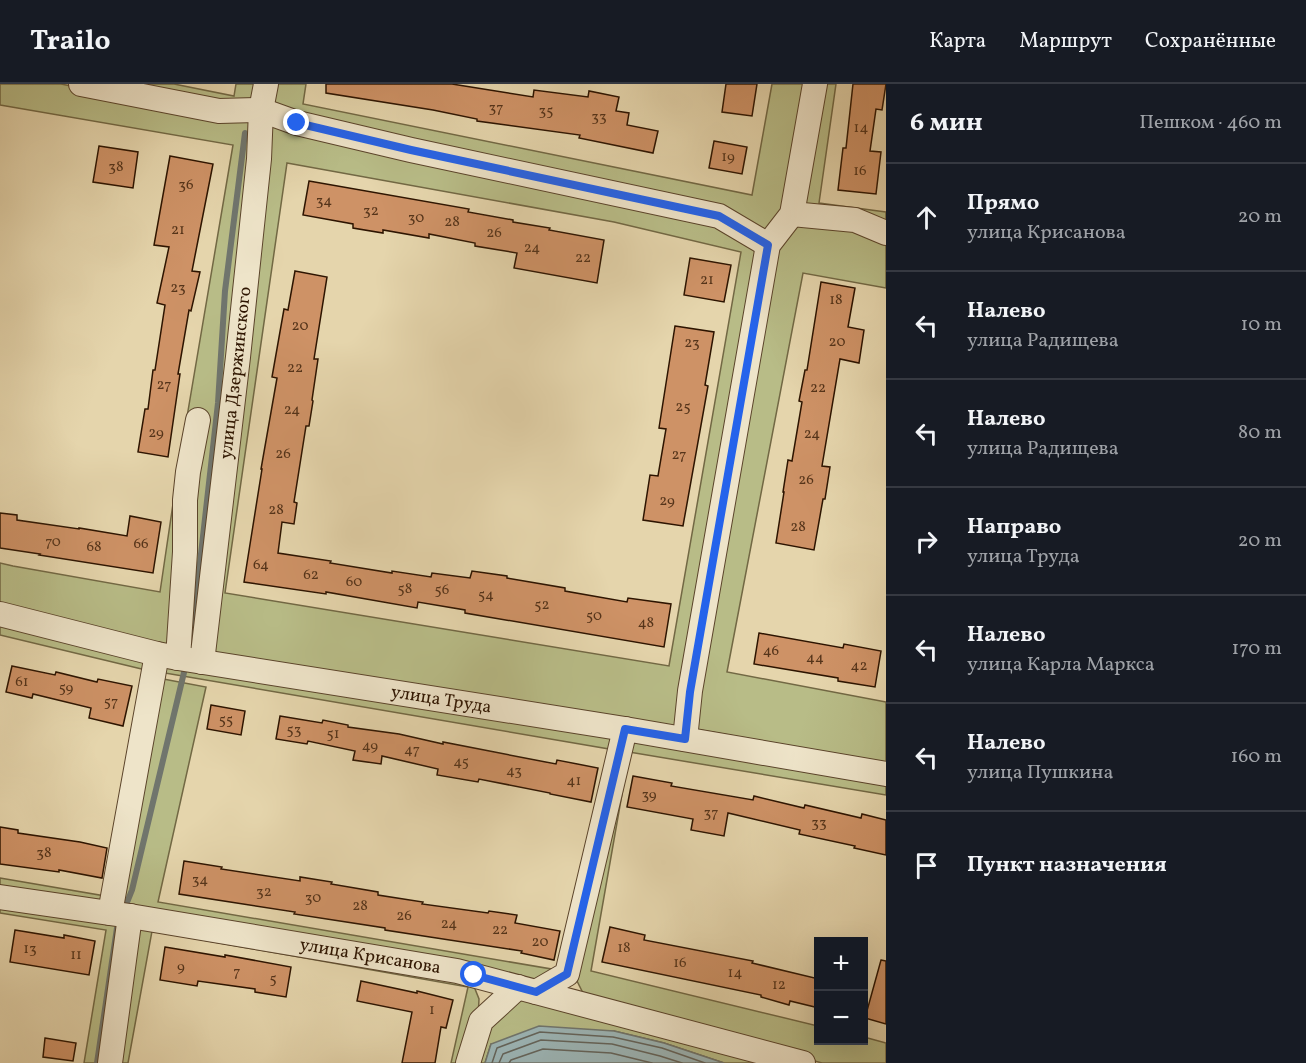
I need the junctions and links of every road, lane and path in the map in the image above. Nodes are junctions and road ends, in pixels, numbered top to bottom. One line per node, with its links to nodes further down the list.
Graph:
1 (81, 84): 4 (street)
2 (266, 84): 4 (street, улица Дзержинского)
3 (815, 84): 5 (street)
4 (261, 110): 7 (street); 11 (street, улица Дзержинского)
5 (792, 214): 6 (street); 7 (street)
6 (886, 233)
7 (768, 245): 13 (street)
8 (198, 420): 10 (street)
9 (0, 614): 10 (street, улица Труда)
10 (167, 656): 11 (street, улица Труда); 16 (street)
11 (202, 662): 12 (street, улица Труда)
12 (625, 729): 13 (street, улица Труда); 17 (street)
13 (685, 739): 14 (street, улица Труда)
14 (886, 774)
15 (0, 897): 16 (street, улица Крисанова)
16 (120, 914): 18 (street, улица Крисанова); 22 (street)
17 (567, 974): 19 (street); 20 (street)
18 (474, 975): 19 (street, улица Крисанова); 21 (street)
19 (527, 990): 20 (street, улица Крисанова); 21 (street)
20 (580, 1004): 24 (street, улица Крисанова)
21 (481, 1021): 23 (street)
22 (110, 1063)
23 (468, 1063)
24 (803, 1063)

